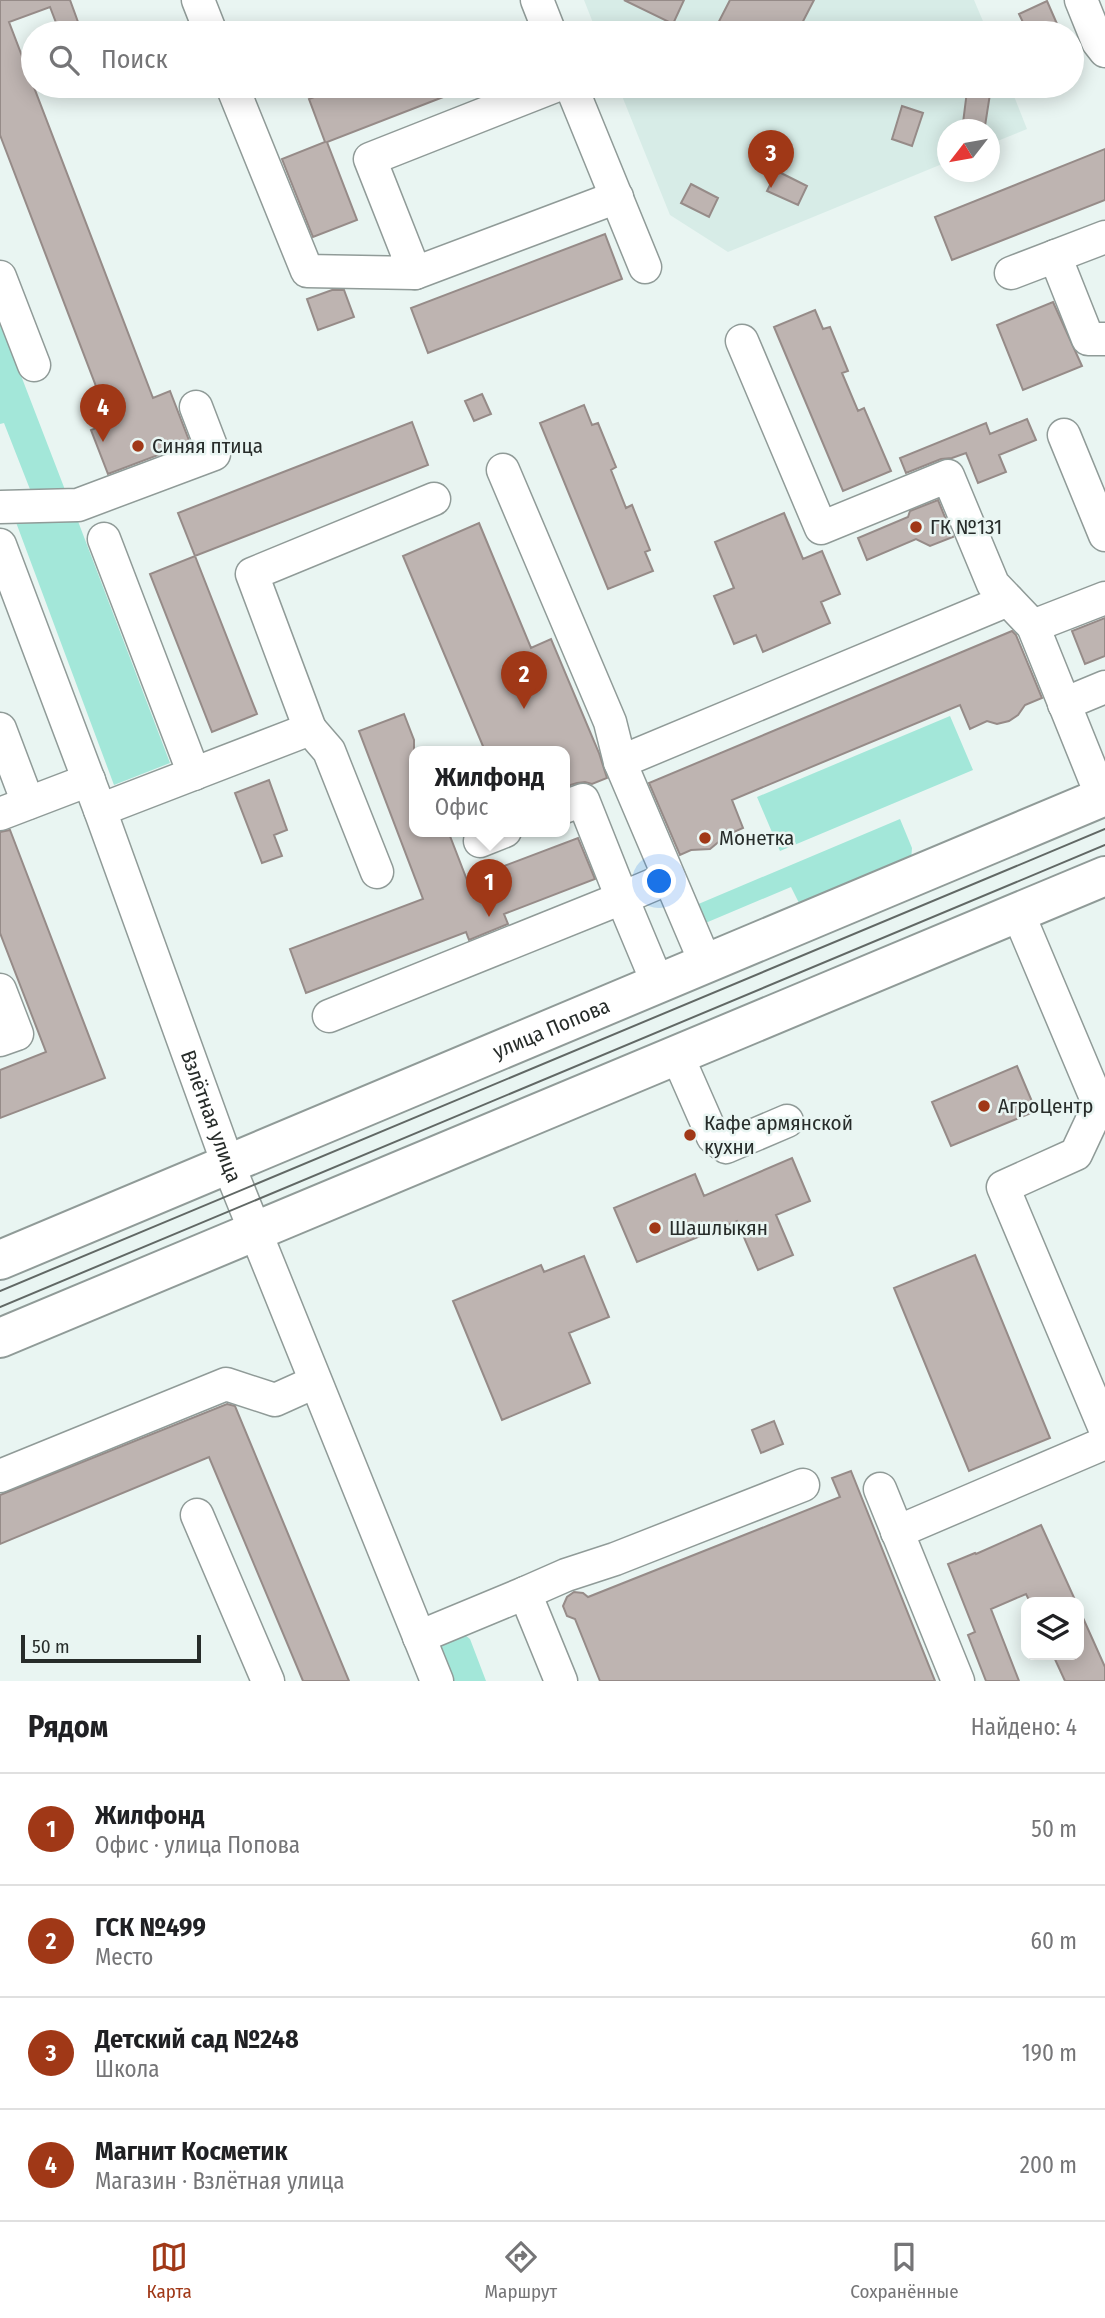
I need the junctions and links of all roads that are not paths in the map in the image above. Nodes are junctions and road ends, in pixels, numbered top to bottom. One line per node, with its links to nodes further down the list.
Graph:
1 (198, 0): 4 (street)
2 (537, 0): 5 (street)
3 (1081, 0): 6 (street)
4 (206, 21)
5 (545, 21)
6 (1105, 51)
7 (237, 98): 14 (street)
8 (525, 98): 14 (street)
9 (576, 98): 10 (street)
10 (617, 197): 13 (street); 14 (street)
11 (1105, 237): 12 (street)
12 (1055, 256): 15 (street); 17 (street)
13 (645, 267)
14 (415, 273)
15 (1011, 273)
16 (0, 277): 19 (street)
17 (1105, 339)
18 (742, 341): 29 (street)
19 (34, 365)
20 (196, 407): 24 (street)
21 (1064, 435): 25 (street)
22 (503, 470): 35 (street)
23 (434, 499): 34 (street)
24 (0, 507)
25 (1105, 536)
26 (104, 539): 36 (street)
27 (4, 565): 37 (street, Взлётная улица)
28 (1105, 598): 30 (street)
29 (1008, 600): 30 (street); 35 (street)
30 (1033, 626): 32 (street)
31 (1105, 687): 32 (street)
32 (1064, 704): 38 (street)
33 (0, 729): 40 (street)
34 (310, 729): 36 (street); 42 (street)
35 (620, 762): 44 (street)
36 (194, 774): 41 (street)
37 (89, 780): 40 (street); 41 (street, Взлётная улица)
38 (1103, 797): 47 (main road, улица Попова)
39 (570, 805): 45 (street)
40 (14, 809)
41 (100, 810): 55 (street, Взлётная улица)
42 (377, 872)
43 (1105, 876): 46 (main road)
44 (669, 878): 45 (street); 47 (street)
45 (622, 898): 48 (street); 50 (street)
46 (1018, 912): 52 (main road); 53 (street)
47 (706, 964): 48 (main road, улица Попова)
48 (658, 984): 55 (main road, улица Попова)
49 (0, 990): 51 (street)
50 (329, 1016)
51 (0, 1040)
52 (677, 1055): 54 (street); 56 (main road)
53 (1102, 1106): 60 (street)
54 (787, 1121)
55 (228, 1164): 56 (street, Взлётная улица); 57 (main road, улица Попова)
56 (255, 1231): 58 (main road); 59 (street, Взлётная улица)
57 (0, 1260)
58 (0, 1338)
59 (315, 1382): 62 (street); 68 (street, Взлётная улица)
60 (1105, 1429)
61 (1105, 1443): 66 (street)
62 (0, 1476)
63 (803, 1485): 67 (street)
64 (880, 1489): 66 (street)
65 (197, 1515): 69 (street)
66 (897, 1532): 72 (street)
67 (525, 1593): 68 (street); 71 (street)
68 (419, 1637): 70 (street, Взлётная улица)
69 (268, 1681)
70 (437, 1681)
71 (561, 1681)
72 (958, 1681)

